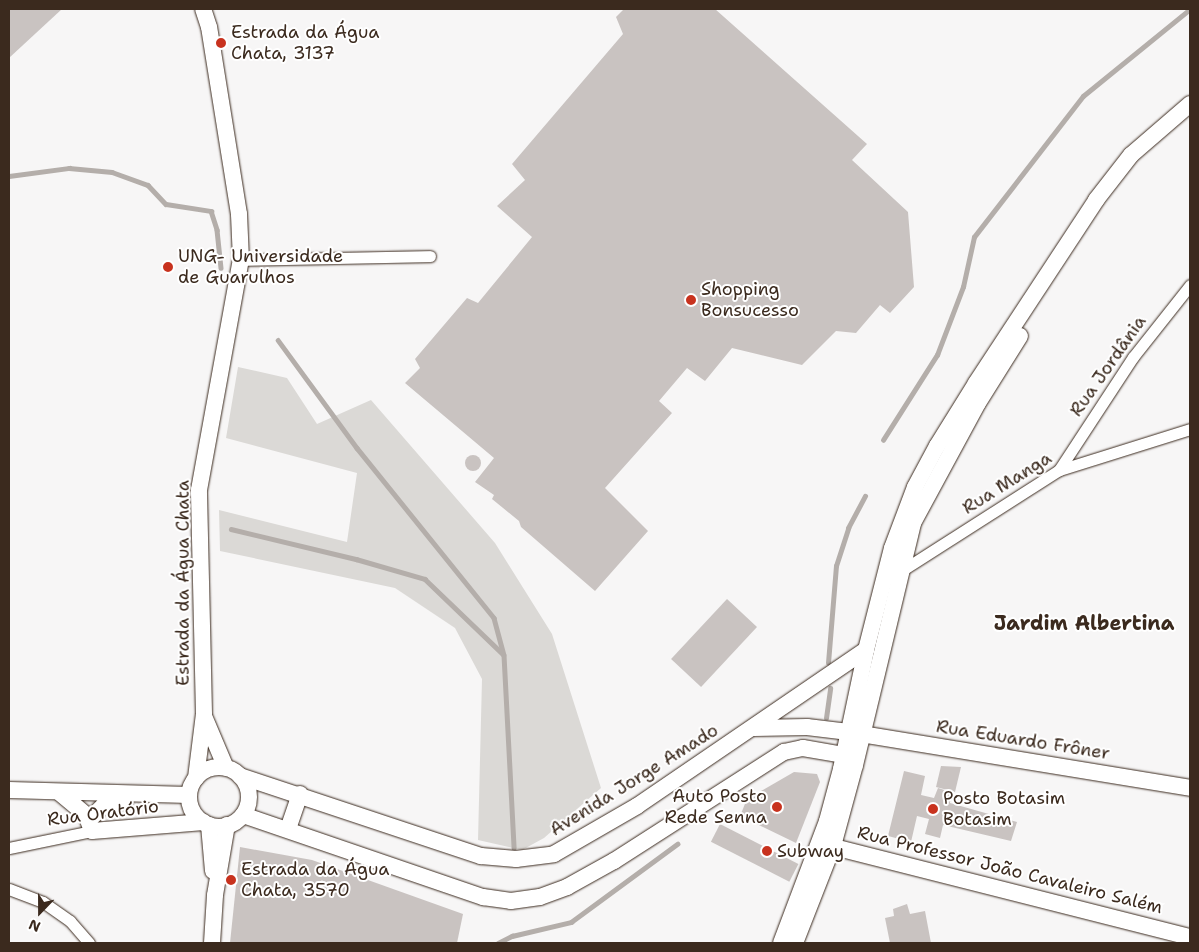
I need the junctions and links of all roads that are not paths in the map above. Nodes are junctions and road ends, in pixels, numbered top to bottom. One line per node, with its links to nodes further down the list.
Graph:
1 (203, 9): 5 (street, Estrada da Água Chata)
2 (1190, 104): 10 (street)
3 (1190, 116): 9 (street)
4 (430, 256): 5 (street)
5 (241, 260): 12 (street, Estrada da Água Chata)
6 (1190, 285): 8 (street, Rua Jordânia)
7 (1190, 429): 8 (street, Rua Manga)
8 (1059, 470): 9 (street, Rua Manga)
9 (901, 571): 10 (street, Rua Manga); 14 (street)
10 (883, 583): 11 (street)
11 (866, 650): 13 (street, Avenida Jorge Amado); 14 (street)
12 (204, 714): 16 (street, Estrada da Água Chata); 17 (street, Estrada da Água Chata)
13 (754, 728): 14 (street); 21 (street, Avenida Jorge Amado)
14 (856, 733): 15 (street); 18 (street, Rua Eduardo Frôner); 29 (street)
15 (844, 755): 28 (street); 29 (street)
16 (233, 772): 17 (street); 21 (street, Avenida Jorge Amado); 24 (street)
17 (196, 778): 22 (street)
18 (1190, 788)
19 (9, 790): 20 (street)
20 (60, 793): 23 (street); 27 (street)
21 (300, 794): 28 (street)
22 (189, 795): 23 (street); 25 (street)
23 (154, 796): 27 (street)
24 (243, 815): 26 (street); 28 (street)
25 (207, 824): 26 (street); 27 (street, Rua Oratório); 32 (street)
26 (227, 825): 32 (street)
27 (91, 826): 30 (street, Rua Oratório)
28 (288, 829)
29 (826, 845): 33 (street, Rua Professor João Cavaleiro Salém); 36 (street); 37 (street)
30 (9, 848)
31 (9, 889): 34 (street)
32 (215, 895): 35 (street)
33 (1190, 937)
34 (89, 943)
35 (212, 943)
36 (781, 943)
37 (796, 943)

